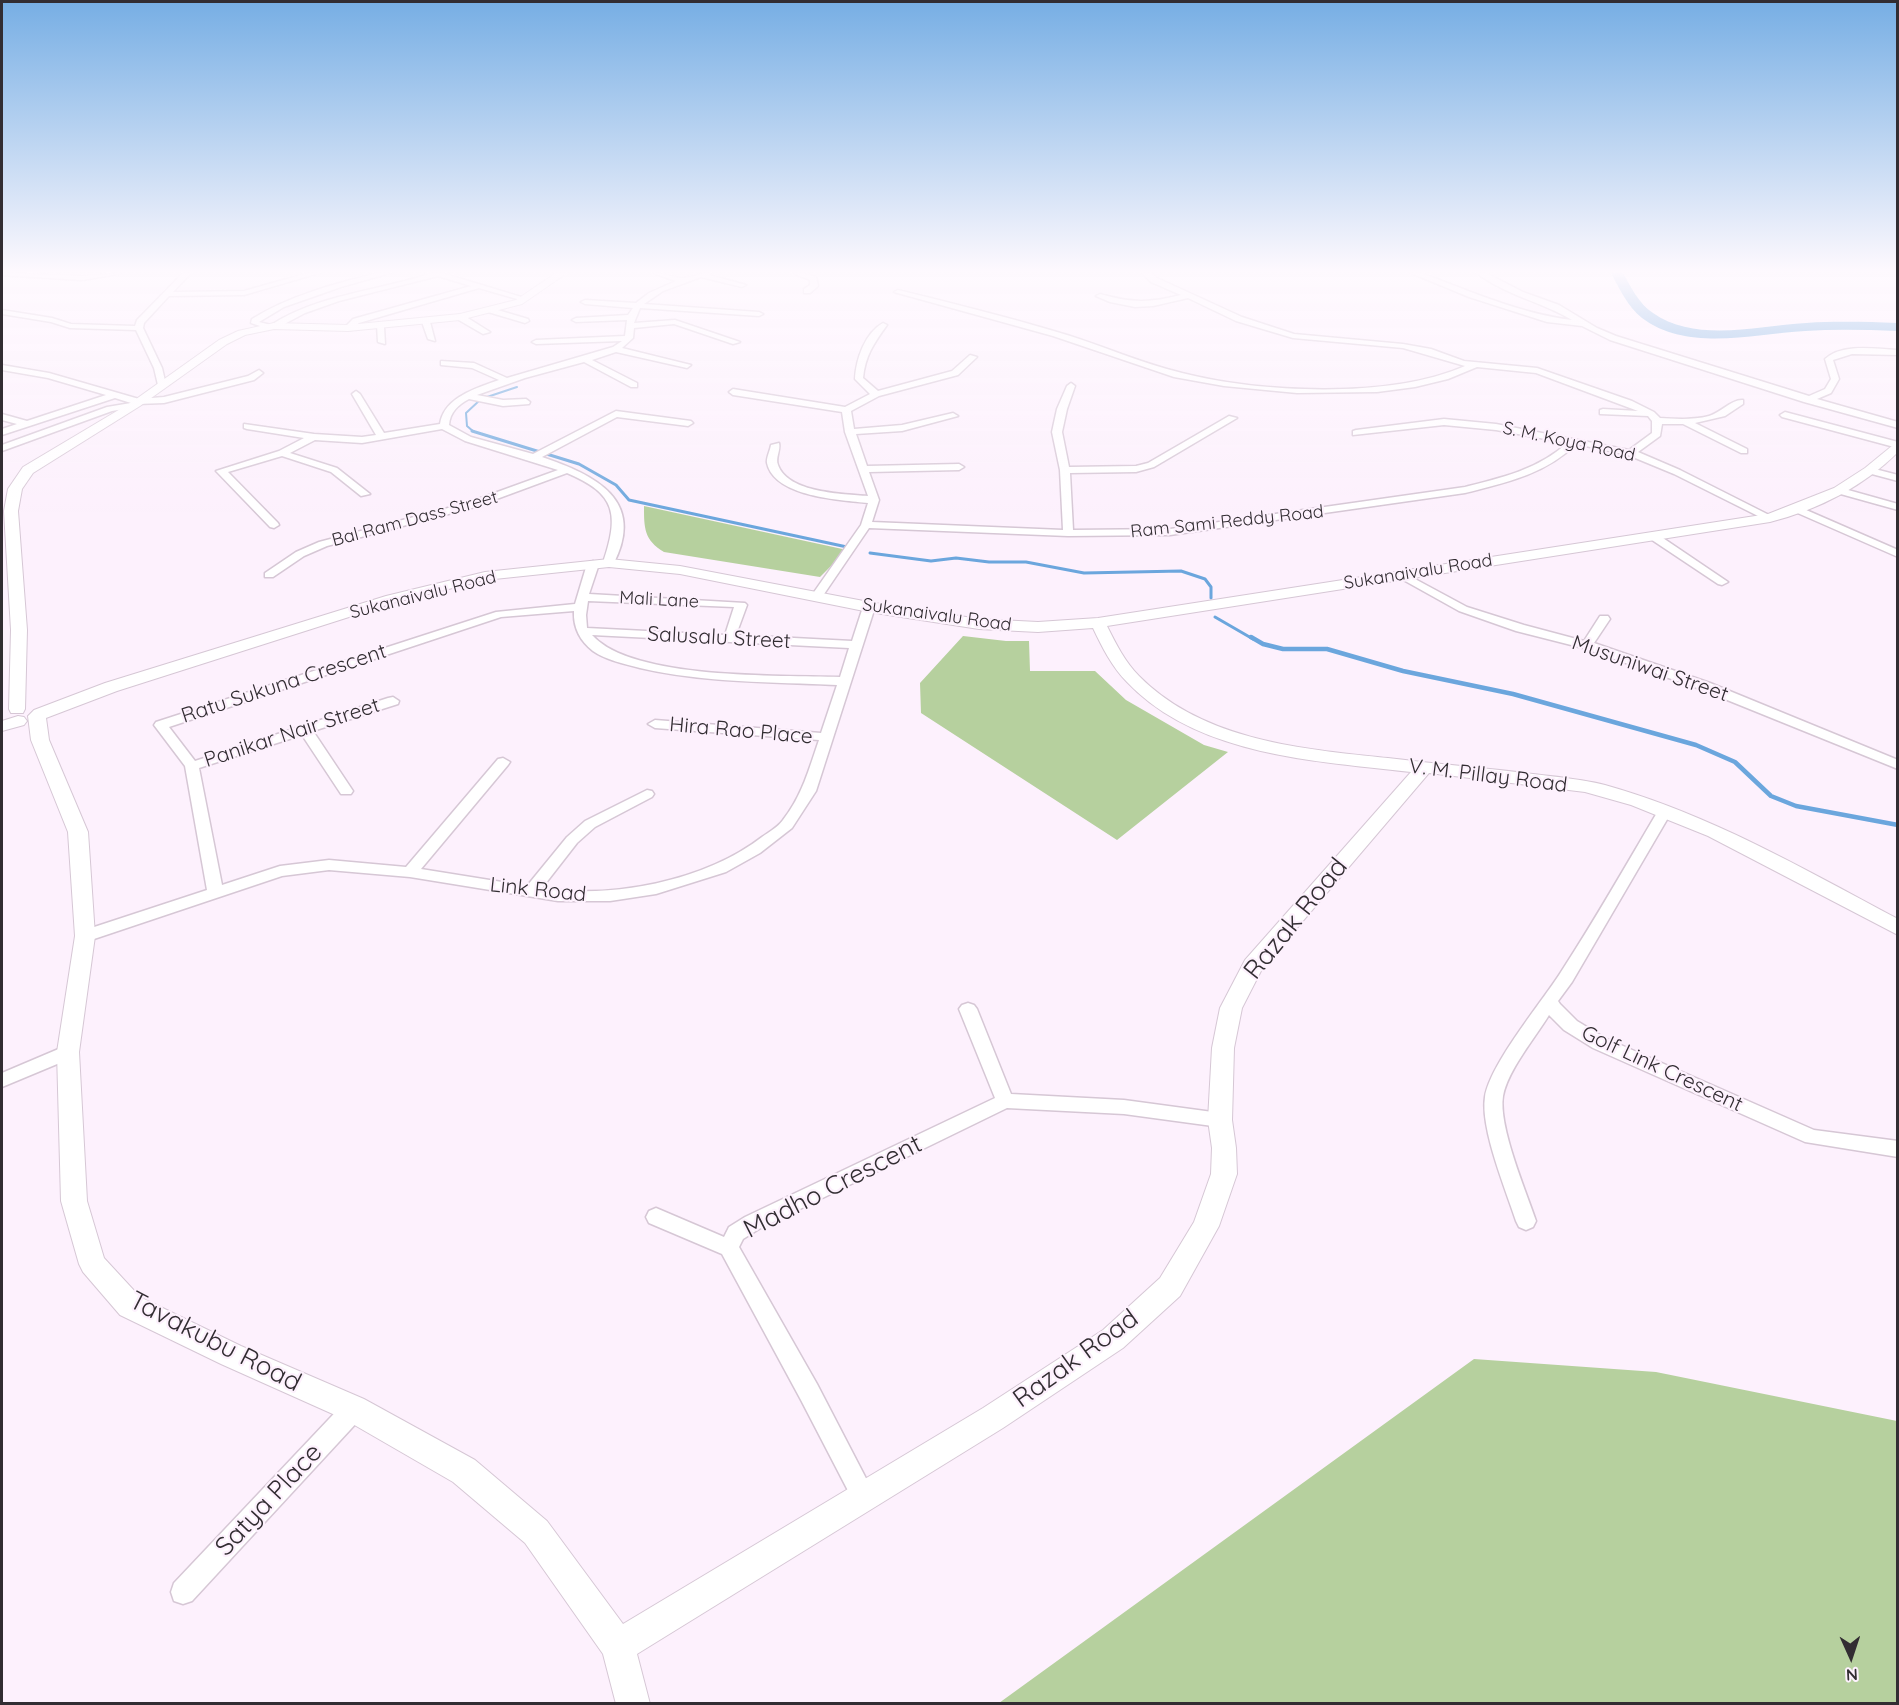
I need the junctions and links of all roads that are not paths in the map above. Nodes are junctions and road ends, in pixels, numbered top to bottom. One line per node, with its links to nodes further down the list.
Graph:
1 (152, 353): 20 (street)
2 (208, 353): 20 (main road, Tavakubu Road)
3 (604, 353): 13 (street)
4 (631, 353): 15 (street)
5 (862, 353): 25 (street)
6 (1114, 353): 16 (street)
7 (1430, 353): 16 (street)
8 (1662, 353): 28 (street)
9 (1844, 353): 28 (street)
10 (1876, 353): 11 (street)
11 (1898, 353)
12 (973, 357): 25 (street)
13 (584, 359): 19 (street); 21 (street)
14 (444, 363): 19 (street)
15 (687, 365)
16 (1474, 365): 38 (street)
17 (2, 368): 26 (street)
18 (259, 373): 31 (street)
19 (508, 381): 27 (street)
20 (162, 385): 31 (main road, Tavakubu Road)
21 (634, 385)
22 (1071, 386): 61 (street)
23 (734, 392): 32 (street)
24 (356, 394): 49 (street)
25 (876, 394): 32 (street)
26 (115, 395): 31 (street); 41 (street)
27 (466, 396): 29 (street); 44 (street)
28 (1807, 400): 42 (street)
29 (526, 402)
30 (1740, 402): 39 (street)
31 (136, 403): 53 (street); 69 (main road, Tavakubu Road)
32 (846, 410): 46 (street)
33 (1603, 412): 38 (street)
34 (1785, 415): 52 (street)
35 (953, 416): 46 (street)
36 (2, 417): 41 (street)
37 (1232, 418): 61 (street)
38 (1654, 418): 39 (street); 57 (street)
39 (1684, 422): 54 (street)
40 (688, 423): 56 (street)
41 (28, 424): 45 (street)
42 (1898, 425)
43 (247, 426): 48 (street)
44 (444, 426): 49 (street); 56 (street)
45 (2, 432)
46 (850, 432): 59 (street)
47 (1356, 432): 50 (street, S. M. Koya Road)
48 (314, 437): 49 (street); 55 (street)
49 (382, 438)
50 (1574, 441): 57 (street, S. M. Koya Road); 73 (street, Ram Sami Reddy Road)
51 (776, 445): 66 (street)
52 (1898, 445): 62 (main road, Sukanaivalu Road)
53 (2, 448)
54 (1744, 451)
55 (282, 453): 65 (street); 71 (street)
56 (541, 453): 60 (street)
57 (1631, 453): 70 (street, S. M. Koya Road)
58 (959, 467): 59 (street)
59 (864, 469): 66 (street)
60 (566, 470): 76 (street); 78 (street, Bal Ram Dass Street)
61 (1065, 470): 73 (street)
62 (1871, 471): 63 (street); 64 (main road, Sukanaivalu Road)
63 (1898, 478)
64 (1841, 491): 67 (street); 68 (main road, Sukanaivalu Road)
65 (365, 494)
66 (874, 500): 72 (street)
67 (1898, 507)
68 (1797, 509): 70 (main road, Sukanaivalu Road); 75 (street)
69 (6, 512): 92 (main road, Tavakubu Road)
70 (1770, 518): 74 (main road, Sukanaivalu Road)
71 (274, 525)
72 (866, 525): 73 (street, Ram Sami Reddy Road); 81 (street)
73 (1068, 533)
74 (1653, 536): 79 (main road, Sukanaivalu Road); 80 (street)
75 (1898, 554)
76 (609, 563): 77 (main road, Sukanaivalu Road); 81 (main road, Sukanaivalu Road)
77 (593, 564): 82 (street); 92 (main road, Sukanaivalu Road)
78 (268, 575)
79 (1402, 575): 85 (main road, Sukanaivalu Road); 89 (street, Musuniwai Street)
80 (1722, 582)
81 (818, 595): 83 (main road, Sukanaivalu Road)
82 (582, 602): 86 (street); 87 (street, Mali Lane); 98 (street, Ratu Sukuna Crescent)
83 (870, 607): 85 (main road, Sukanaivalu Road); 88 (street, Link Road)
84 (1604, 619): 89 (street)
85 (1098, 622): 99 (main road, V. M. Pillay Road)
86 (582, 631): 87 (street, Salusalu Street); 90 (street)
87 (729, 639): 88 (street, Salusalu Street)
88 (856, 645): 90 (street, Link Road)
89 (1587, 645): 97 (street, Musuniwai Street)
90 (845, 681): 95 (street, Link Road)
91 (393, 700): 94 (street, Panikar Nair Street)
92 (24, 717): 107 (main road, Tavakubu Road)
93 (655, 724): 95 (street, Hira Rao Place)
94 (305, 729): 98 (street, Panikar Nair Street); 100 (street)
95 (826, 737): 105 (street, Link Road)
96 (503, 762): 103 (street)
97 (1898, 765)
98 (192, 766): 104 (street, Ratu Sukuna Crescent)
99 (1424, 768): 102 (main road, V. M. Pillay Road); 113 (main road, Razak Road)
100 (346, 791)
101 (647, 794): 105 (street)
102 (1665, 811): 106 (main road, V. M. Pillay Road); 108 (street)
103 (410, 872): 104 (street, Link Road); 105 (street, Link Road)
104 (216, 891): 107 (street, Link Road)
105 (531, 892)
106 (1898, 928)
107 (85, 936): 110 (main road, Tavakubu Road)
108 (1549, 1001): 114 (street, Golf Link Crescent); 116 (street)
109 (968, 1009): 112 (street)
110 (68, 1052): 111 (street); 118 (main road, Tavakubu Road)
111 (2, 1080)
112 (1005, 1101): 113 (street, Madho Crescent); 117 (street, Madho Crescent)
113 (1220, 1120): 119 (main road, Razak Road)
114 (1898, 1149)
115 (656, 1217): 117 (street)
116 (1526, 1221)
117 (729, 1248): 119 (street, Madho Crescent)
118 (354, 1409): 120 (street, Satya Place); 121 (main road, Tavakubu Road)
119 (864, 1498): 121 (main road, Razak Road)
120 (183, 1592)
121 (618, 1646): 122 (main road, Tavakubu Road)
122 (633, 1704)

